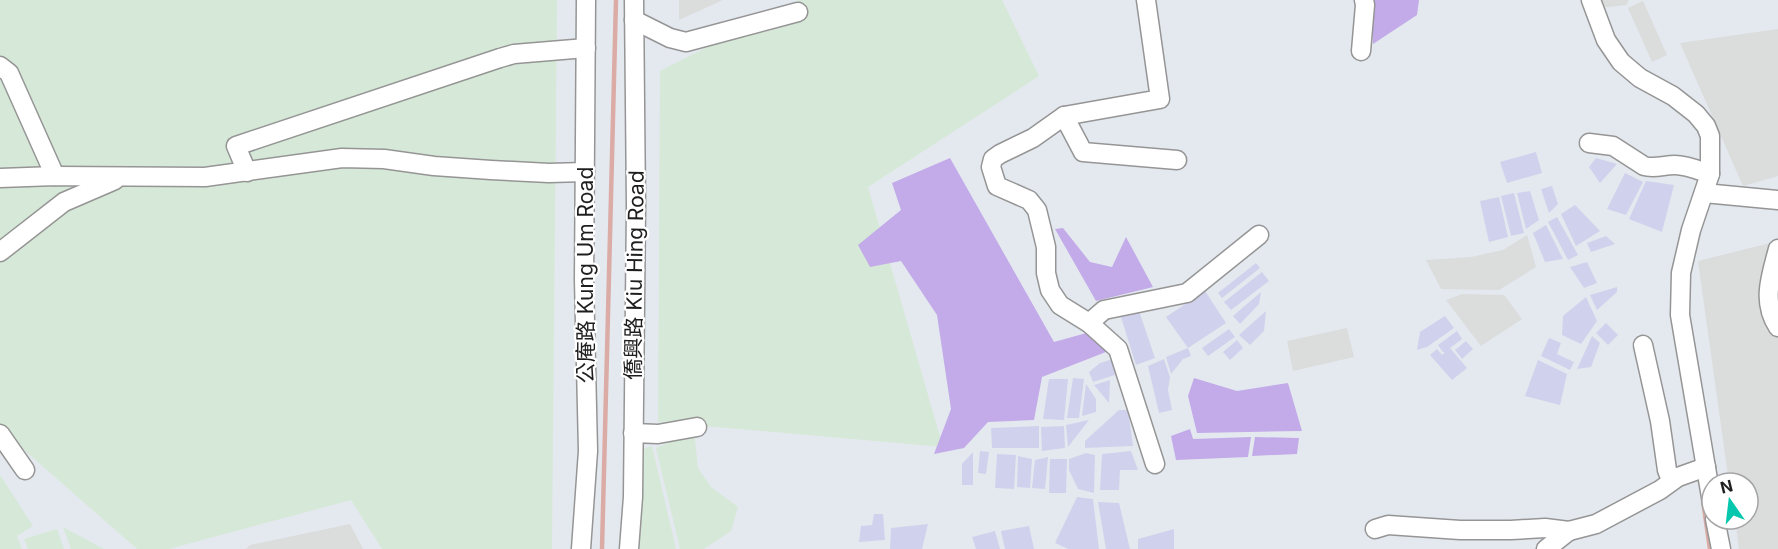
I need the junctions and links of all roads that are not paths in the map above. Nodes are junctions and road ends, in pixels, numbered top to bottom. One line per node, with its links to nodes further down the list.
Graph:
1 (586, 0): 8 (street, 公庵路 Kung Um Road)
2 (634, 0): 7 (street, 僑興路 Kiu Hing Road)
3 (1146, 0): 11 (street)
4 (1364, 0): 9 (street)
5 (1591, 0): 16 (street)
6 (798, 12): 7 (street)
7 (634, 20): 29 (street, 僑興路 Kiu Hing Road)
8 (586, 48): 14 (street); 15 (street, 公庵路 Kung Um Road)
9 (1362, 51)
10 (0, 66): 17 (street)
11 (1064, 116): 13 (street); 25 (street)
12 (1589, 143): 16 (street)
13 (1177, 160)
14 (247, 172): 15 (street); 18 (street)
15 (585, 172): 39 (street, 公庵路 Kung Um Road)
16 (1710, 174): 20 (street)
17 (55, 176): 18 (street); 19 (street)
18 (127, 176): 24 (street)
19 (0, 178)
20 (1704, 193): 21 (street); 32 (street)
21 (1778, 200)
22 (1259, 235): 25 (street)
23 (1778, 249): 26 (street)
24 (0, 252)
25 (1089, 324): 31 (street)
26 (1778, 327)
27 (1643, 345): 35 (street)
28 (697, 427): 29 (street)
29 (633, 433): 40 (street, 僑興路 Kiu Hing Road)
30 (0, 434): 33 (street)
31 (1155, 464)
32 (1704, 468): 34 (street); 35 (street)
33 (25, 470)
34 (1705, 471)
35 (1674, 478): 37 (street)
36 (1375, 529): 37 (street)
37 (1569, 531): 41 (street)
38 (1717, 531): 42 (street)
39 (581, 549)
40 (629, 549)
41 (1546, 549)
42 (1721, 549)

